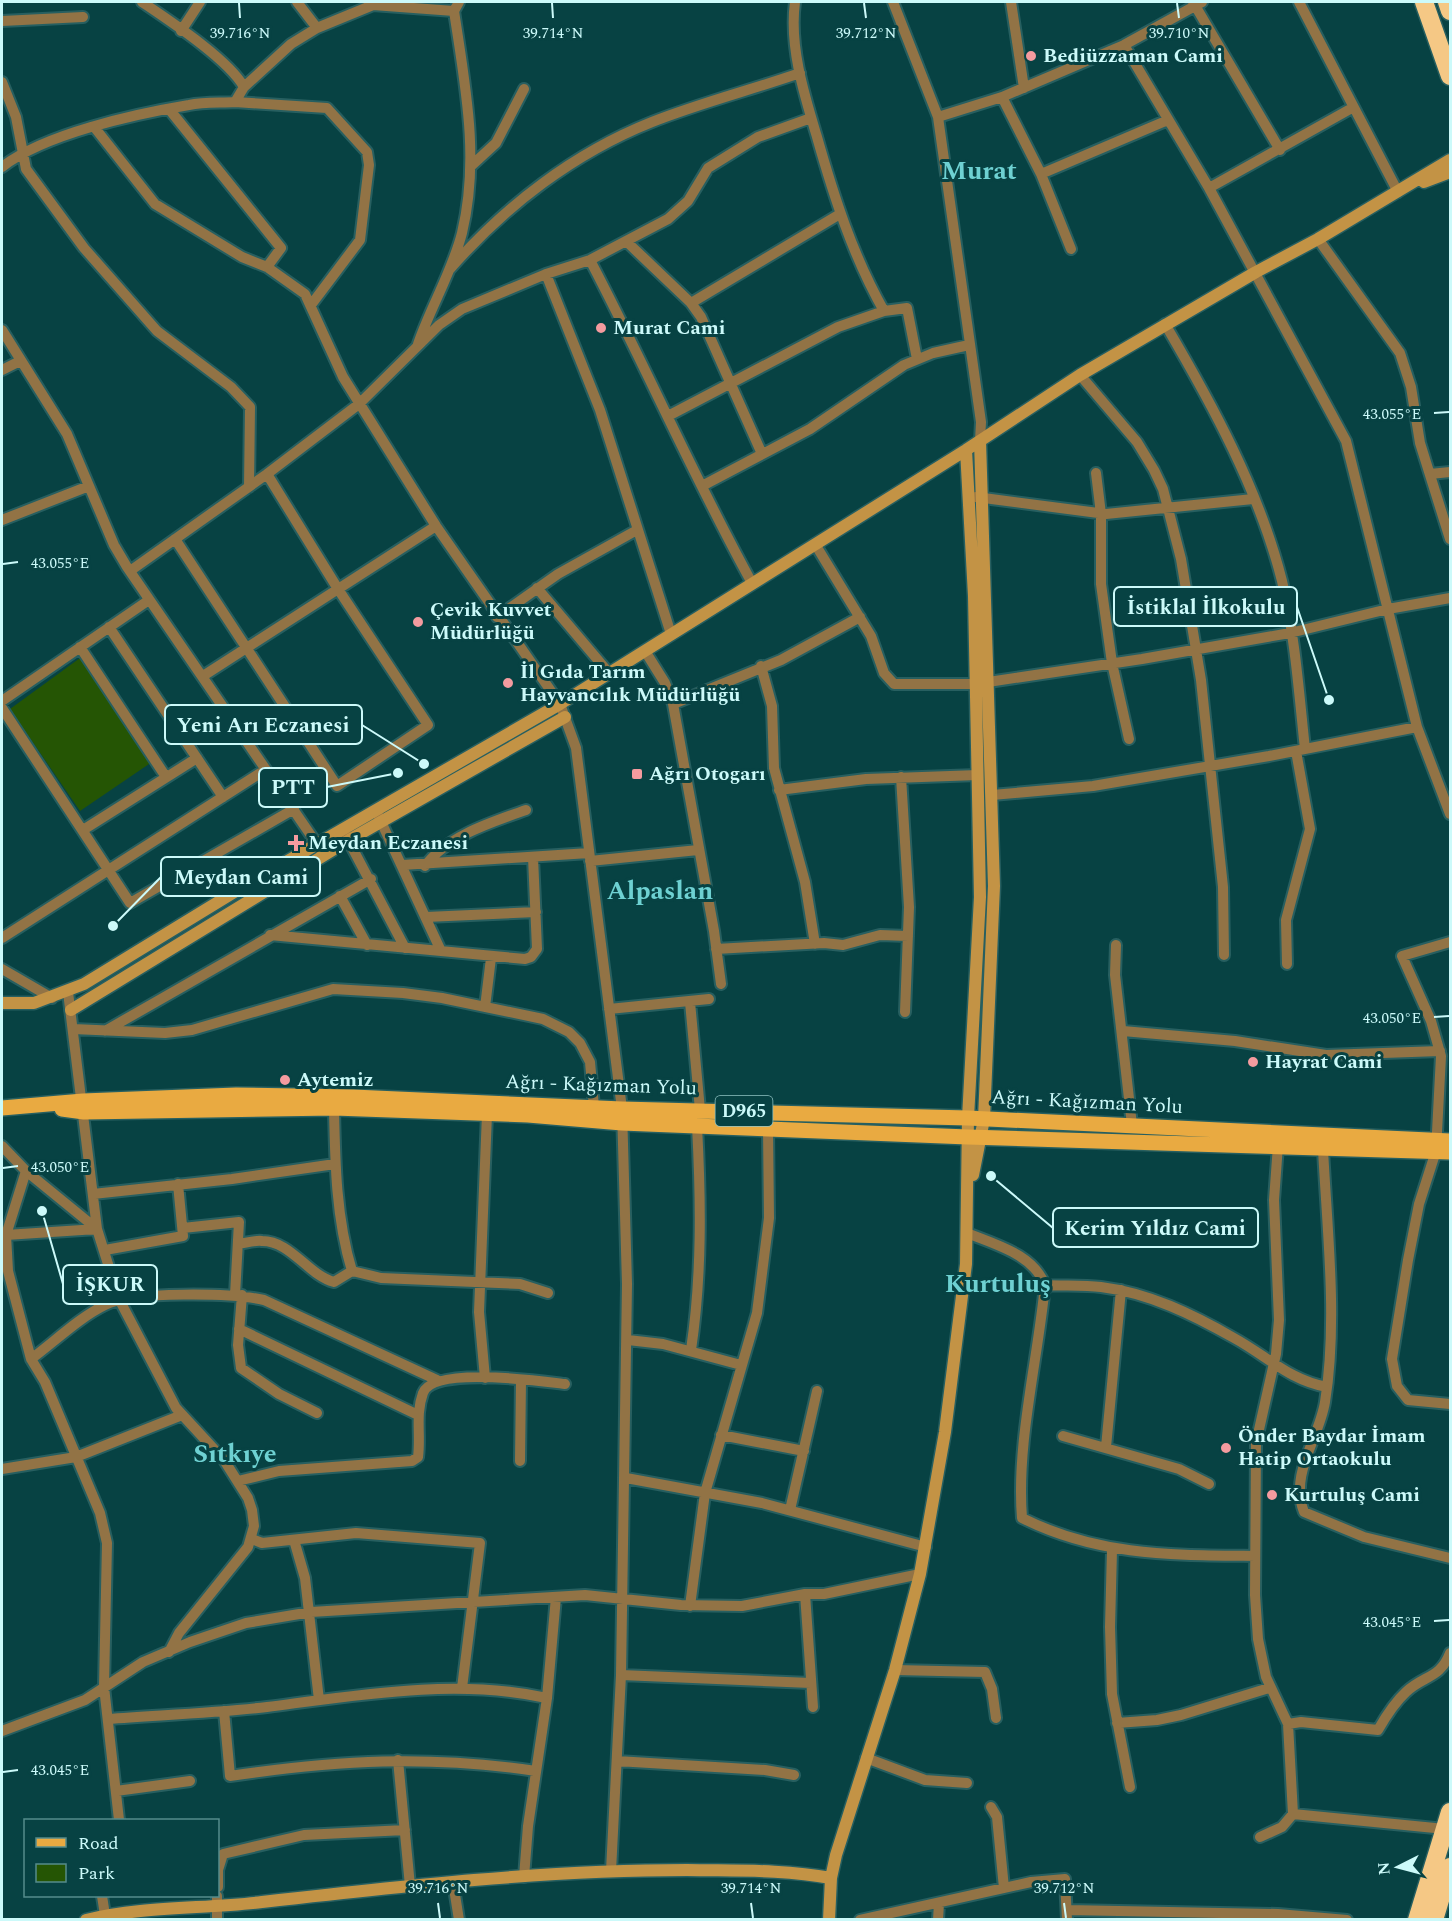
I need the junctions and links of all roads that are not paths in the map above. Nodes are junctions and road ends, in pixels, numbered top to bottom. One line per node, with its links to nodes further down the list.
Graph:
1 (142, 2): 16 (street)
2 (200, 2): 16 (street)
3 (297, 2): 15 (street)
4 (795, 2): 18 (street)
5 (893, 2): 28 (street)
6 (1011, 2): 22 (street)
7 (1299, 2): 26 (street)
8 (1424, 2): 19 (highway)
9 (1448, 2): 12 (highway)
10 (1197, 3): 17 (street); 32 (street)
11 (457, 6): 15 (street); 35 (street)
12 (1450, 11)
13 (83, 17): 14 (street)
14 (2, 21)
15 (317, 28): 21 (street)
16 (181, 31): 21 (street)
17 (1124, 45): 22 (street); 30 (street)
18 (800, 73): 29 (street); 47 (street)
19 (1450, 76)
20 (2, 82): 33 (street)
21 (244, 87): 25 (street)
22 (1024, 88): 24 (street)
23 (524, 90): 35 (street)
24 (1002, 97): 28 (street); 38 (street)
25 (235, 102): 27 (street); 51 (street)
26 (1352, 108): 32 (street); 40 (street)
27 (169, 109): 31 (street); 46 (street)
28 (938, 117): 55 (street)
29 (811, 118): 41 (street); 43 (street)
30 (1168, 120): 38 (street); 39 (street)
31 (95, 128): 33 (street); 46 (street)
32 (1281, 150): 39 (street)
33 (22, 153): 36 (street); 73 (street)
34 (1450, 160): 40 (street)
35 (471, 166): 47 (street)
36 (2, 167)
37 (1450, 172): 40 (street)
38 (1041, 174): 44 (street)
39 (1209, 188): 48 (street)
40 (1398, 192): 42 (street)
41 (840, 214): 50 (street); 52 (street)
42 (1318, 239): 48 (street); 70 (street)
43 (627, 242): 45 (street); 50 (street)
44 (1071, 249)
45 (590, 260): 49 (street); 63 (street)
46 (267, 267): 51 (street)
47 (450, 269): 56 (street)
48 (1256, 272): 53 (street); 90 (street)
49 (546, 274): 56 (street); 80 (street)
50 (692, 303): 61 (street)
51 (311, 305): 62 (street)
52 (884, 311): 57 (street); 61 (street)
53 (1165, 324): 60 (street); 75 (street)
54 (2, 330): 58 (street)
55 (969, 345): 57 (street); 64 (street)
56 (416, 349): 62 (street)
57 (917, 359): 66 (street)
58 (20, 361): 59 (street); 71 (street)
59 (2, 370)
60 (1080, 375): 64 (street); 76 (street)
61 (730, 384): 63 (street); 66 (street)
62 (359, 404): 69 (street); 79 (street)
63 (668, 416): 72 (street)
64 (980, 441): 65 (street); 74 (street)
65 (966, 450): 74 (street); 83 (street)
66 (762, 454): 72 (street)
67 (1450, 472): 70 (street)
68 (1096, 473): 77 (street)
69 (267, 474): 73 (street); 87 (street)
70 (1430, 474): 82 (street)
71 (89, 486): 78 (street); 84 (street)
72 (702, 486): 85 (street)
73 (249, 487): 81 (street)
74 (975, 497): 77 (street); 104 (street)
75 (1253, 499): 76 (street); 94 (street)
76 (1167, 509): 77 (street); 98 (street)
77 (1101, 514): 100 (street)
78 (2, 520)
79 (436, 526): 87 (street); 91 (street)
80 (637, 530): 86 (street); 95 (street)
81 (175, 539): 84 (street); 97 (street)
82 (1450, 539)
83 (816, 544): 85 (street); 92 (street)
84 (130, 571): 89 (street)
85 (752, 583): 95 (street)
86 (537, 588): 91 (street); 102 (street)
87 (338, 589): 97 (street); 97 (street)
88 (1450, 598): 90 (street)
89 (149, 600): 93 (street); 103 (street)
90 (1388, 609): 94 (street); 110 (street)
91 (497, 617): 106 (street)
92 (860, 617): 101 (street); 104 (street)
93 (109, 627): 96 (street); 113 (street)
94 (1290, 633): 98 (street); 112 (street)
95 (671, 634): 99 (street)
96 (80, 647): 105 (street); 117 (street)
97 (246, 648): 103 (street)
98 (1197, 650): 100 (street); 114 (street)
99 (645, 651): 102 (street); 107 (street)
100 (1112, 663): 104 (street); 111 (street)
101 (761, 666): 107 (street); 119 (street)
102 (609, 673): 106 (street)
103 (203, 676): 115 (street)
104 (982, 684): 116 (street); 120 (street)
105 (2, 701)
106 (560, 704): 109 (street); 125 (street)
107 (673, 704): 129 (street)
108 (2, 708): 126 (street)
109 (565, 717): 125 (street); 131 (street)
110 (1417, 727): 112 (street); 124 (street)
111 (1129, 739)
112 (1300, 750): 114 (street); 151 (street)
113 (197, 758): 117 (street); 121 (street)
114 (1211, 767): 120 (street); 149 (street)
115 (265, 770): 121 (street); 122 (street)
116 (978, 775): 118 (street); 176 (street)
117 (166, 777): 126 (street)
118 (901, 777): 119 (street); 140 (street)
119 (779, 790): 143 (street)
120 (992, 795): 177 (street)
121 (223, 797): 134 (street)
122 (294, 809): 128 (street); 134 (street)
123 (526, 810): 133 (street)
124 (1450, 814)
125 (379, 817): 127 (street); 132 (street)
126 (83, 830): 134 (street)
127 (346, 836): 128 (street); 135 (street)
128 (321, 850): 154 (street); 161 (street)
129 (698, 850): 131 (street); 147 (street)
130 (533, 856): 131 (street); 133 (street); 137 (street)
131 (590, 857): 160 (street)
132 (402, 865): 133 (street); 138 (street)
133 (425, 866)
134 (108, 869): 141 (street)
135 (371, 879): 136 (street); 146 (street)
136 (340, 896): 139 (street); 144 (street)
137 (536, 912): 138 (street); 150 (street)
138 (426, 917): 148 (street)
139 (270, 935): 144 (street); 165 (street)
140 (908, 936): 143 (street); 162 (street)
141 (2, 938)
142 (1450, 942): 166 (street)
143 (815, 944): 147 (street)
144 (367, 945): 146 (street)
145 (1116, 945): 164 (street)
146 (405, 948): 148 (street)
147 (716, 949): 153 (street)
148 (441, 951): 150 (street)
149 (1224, 955)
150 (490, 958): 159 (street)
151 (1287, 964)
152 (2, 969): 155 (street)
153 (721, 984)
154 (68, 992): 155 (street); 161 (street)
155 (52, 998): 158 (street)
156 (709, 999): 157 (street)
157 (690, 1002): 160 (street); 172 (street)
158 (2, 1003)
159 (485, 1007): 165 (street); 169 (street)
160 (609, 1009): 174 (street)
161 (71, 1010): 163 (street)
162 (905, 1012)
163 (73, 1029): 165 (street); 168 (street)
164 (1124, 1031): 166 (street); 178 (street)
165 (105, 1032)
166 (1440, 1051): 184 (street)
167 (2, 1099): 168 (main road)
168 (84, 1106): 169 (main road, Ağrı - Kağızman Yolu / D965); 170 (main road, Ağrı - Kağızman Yolu / D965); 171 (main road, Ağrı - Kağızman Yolu / D965); 175 (main road); 189 (street)
169 (594, 1107): 174 (main road, Ağrı - Kağızman Yolu / D965)
170 (2, 1108)
171 (334, 1108): 173 (main road, Ağrı - Kağızman Yolu / D965); 186 (street)
172 (700, 1110): 174 (main road, Ağrı - Kağızman Yolu / D965); 176 (main road, Ağrı - Kağızman Yolu / D965)
173 (487, 1114): 174 (main road, Ağrı - Kağızman Yolu / D965); 197 (street)
174 (622, 1116): 179 (main road, Ağrı - Kağızman Yolu / D965); 204 (street)
175 (2, 1117)
176 (968, 1118): 177 (main road, Ağrı - Kağızman Yolu / D965); 181 (street)
177 (984, 1119): 178 (main road, Ağrı - Kağızman Yolu / D965); 181 (street)
178 (1132, 1125): 184 (main road, Ağrı - Kağızman Yolu / D965)
179 (697, 1126): 180 (main road, Ağrı - Kağızman Yolu / D965); 205 (street)
180 (768, 1129): 181 (main road, Ağrı - Kağızman Yolu / D965); 207 (street)
181 (974, 1137): 182 (main road, Ağrı - Kağızman Yolu / D965); 192 (street)
182 (1278, 1144): 185 (main road, Ağrı - Kağızman Yolu / D965); 208 (street)
183 (2, 1146): 187 (street)
184 (1444, 1146): 185 (main road, Ağrı - Kağızman Yolu / D965); 215 (street)
185 (1323, 1149): 213 (street)
186 (335, 1164): 188 (street); 196 (street)
187 (26, 1171): 191 (street); 193 (street)
188 (178, 1184): 189 (street); 190 (street)
189 (93, 1194): 191 (street)
190 (183, 1228): 194 (street); 195 (street)
191 (97, 1229): 193 (street); 195 (street)
192 (967, 1233): 198 (street); 233 (street)
193 (6, 1234): 206 (street)
194 (239, 1244): 196 (street); 201 (street)
195 (105, 1250): 202 (street)
196 (352, 1271): 197 (street)
197 (481, 1284): 200 (street); 209 (street)
198 (1046, 1285): 199 (street); 234 (street)
199 (1120, 1290): 208 (street); 221 (street)
200 (548, 1293)
201 (238, 1295): 202 (street); 203 (street); 210 (street)
202 (119, 1299): 206 (street); 217 (street)
203 (239, 1329): 216 (street); 218 (street)
204 (628, 1340): 205 (street); 226 (street)
205 (692, 1350): 207 (street)
206 (31, 1359): 223 (street)
207 (741, 1365): 219 (street)
208 (1274, 1366): 213 (street); 235 (street)
209 (485, 1378): 210 (street); 211 (street)
210 (437, 1380): 218 (street)
211 (521, 1380): 212 (street); 224 (street)
212 (565, 1384)
213 (1327, 1387): 236 (street)
214 (817, 1391): 222 (street)
215 (1450, 1404)
216 (317, 1413)
217 (182, 1415): 223 (street); 227 (street)
218 (418, 1415): 227 (street)
219 (722, 1435): 222 (street); 229 (street)
220 (1063, 1436): 221 (street)
221 (1106, 1447): 228 (street)
222 (804, 1451): 230 (street)
223 (76, 1457): 225 (street); 249 (street)
224 (519, 1461)
225 (2, 1469)
226 (626, 1478): 229 (street); 240 (street)
227 (238, 1481): 231 (street)
228 (1209, 1484)
229 (705, 1493): 230 (street); 242 (street)
230 (790, 1510): 233 (street)
231 (252, 1539): 232 (street); 244 (street)
232 (294, 1540): 241 (street); 243 (street)
233 (926, 1547): 237 (street)
234 (1112, 1550): 235 (street); 258 (street)
235 (1255, 1557): 251 (street)
236 (1450, 1558)
237 (920, 1574): 238 (street); 246 (street)
238 (804, 1594): 242 (street); 248 (street)
239 (556, 1597): 240 (street); 241 (street); 252 (street)
240 (622, 1599): 242 (street); 247 (street)
241 (472, 1603): 243 (street); 250 (street)
242 (690, 1606)
243 (310, 1611): 244 (street); 253 (street)
244 (169, 1653): 249 (street)
245 (1450, 1653): 259 (street)
246 (895, 1670): 257 (street); 261 (street)
247 (621, 1675): 248 (street); 263 (street)
248 (811, 1683): 254 (street)
249 (104, 1687): 256 (street); 260 (street)
250 (462, 1688): 252 (street); 253 (street)
251 (1269, 1688): 258 (street); 259 (street)
252 (547, 1698): 264 (street)
253 (319, 1700): 255 (street)
254 (813, 1707)
255 (224, 1711): 256 (street); 262 (street)
256 (108, 1719): 269 (street)
257 (996, 1719)
258 (1117, 1723): 268 (street)
259 (1288, 1724): 271 (street)
260 (2, 1731)
261 (866, 1758): 267 (street); 280 (street)
262 (398, 1760): 264 (street); 274 (street)
263 (616, 1761): 265 (street); 278 (street)
264 (536, 1771): 279 (street)
265 (794, 1775)
266 (190, 1780): 269 (street)
267 (967, 1783)
268 (1131, 1787)
269 (116, 1791): 272 (street)
270 (991, 1807): 283 (street)
271 (1293, 1814): 273 (street); 275 (street)
272 (119, 1819)
273 (1448, 1821): 295 (highway)
274 (405, 1830): 276 (street); 282 (street)
275 (1260, 1837)
276 (219, 1867)
277 (1450, 1867): 296 (highway)
278 (611, 1871): 279 (street); 280 (street)
279 (524, 1877): 281 (street)
280 (831, 1878): 291 (street)
281 (453, 1882): 282 (street); 290 (street)
282 (410, 1886): 286 (street)
283 (1004, 1888): 285 (street); 288 (street)
284 (102, 1897): 287 (street)
285 (939, 1903): 292 (street); 293 (street)
286 (216, 1908): 287 (street)
287 (105, 1915): 289 (street)
288 (1067, 1915): 294 (street)
289 (87, 1920)
290 (459, 1920)
291 (829, 1920)
292 (860, 1920)
293 (939, 1920)
294 (1347, 1920)
295 (1417, 1920)
296 (1434, 1920)

